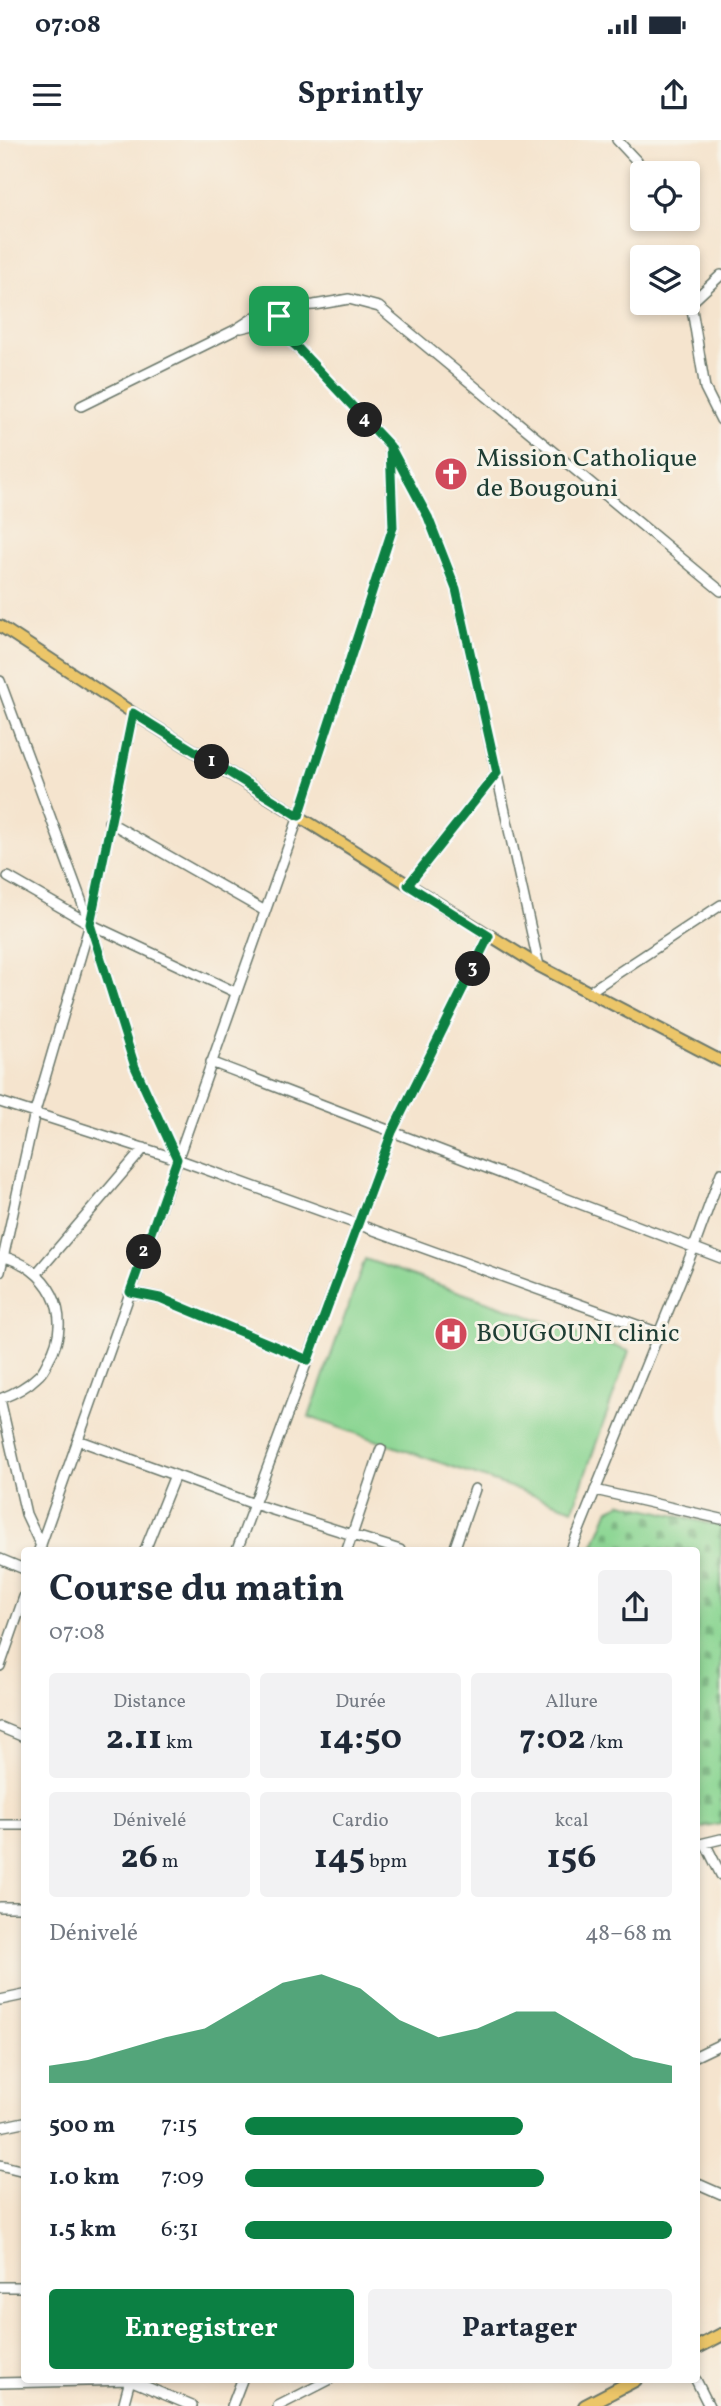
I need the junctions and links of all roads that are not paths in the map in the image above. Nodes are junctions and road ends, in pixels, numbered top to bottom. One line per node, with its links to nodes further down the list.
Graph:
1 (617, 140): 2 (street)
2 (637, 161)
3 (721, 275): 11 (street)
4 (314, 304): 5 (street); 6 (street); 13 (street)
5 (268, 309): 6 (street); 7 (street); 8 (street)
6 (279, 316): 7 (street); 9 (street)
7 (268, 323): 8 (street); 9 (street)
8 (235, 330): 10 (street)
9 (296, 346): 12 (street)
10 (81, 406)
11 (721, 420)
12 (390, 446): 17 (street); 18 (street)
13 (721, 591)
14 (0, 626): 16 (main road)
15 (0, 681): 24 (street)
16 (133, 713): 18 (main road); 19 (street)
17 (497, 773): 21 (street); 26 (street)
18 (299, 816): 21 (main road); 23 (street)
19 (109, 822): 23 (street); 24 (street)
20 (8, 877): 24 (street)
21 (408, 885): 25 (main road)
22 (721, 905): 28 (street)
23 (265, 911): 27 (street)
24 (90, 924): 27 (street); 32 (street); 35 (street)
25 (489, 936): 26 (main road); 33 (street)
26 (539, 966): 28 (main road)
27 (235, 992): 30 (street)
28 (589, 992): 29 (main road)
29 (721, 1061)
30 (211, 1062): 33 (street); 35 (street)
31 (0, 1102): 32 (street)
32 (34, 1112): 34 (street); 39 (street)
33 (392, 1132): 37 (street); 38 (street)
34 (144, 1148): 35 (street); 42 (street)
35 (177, 1159): 37 (street); 43 (street)
36 (721, 1173): 38 (street)
37 (359, 1224): 44 (street); 45 (street)
38 (694, 1247): 40 (street); 44 (street)
39 (2, 1257): 41 (street); 42 (street)
40 (721, 1258)
41 (0, 1272)
42 (37, 1272): 46 (street)
43 (130, 1292): 45 (street); 47 (street)
44 (659, 1333): 51 (street)
45 (308, 1360): 52 (street)
46 (0, 1399): 55 (street)
47 (78, 1440): 49 (street); 56 (street)
48 (381, 1449): 54 (street)
49 (175, 1475): 52 (street); 57 (street)
50 (475, 1489): 61 (street)
51 (595, 1490): 53 (street); 62 (street)
52 (254, 1504): 54 (street); 58 (street)
53 (721, 1519)
54 (352, 1534): 59 (street); 60 (street)
55 (40, 1547)
56 (40, 1547)
57 (146, 1547)
58 (238, 1547)
59 (347, 1547)
60 (391, 1547)
61 (455, 1547)
62 (571, 1547)
63 (0, 1559): 64 (street)
64 (21, 1568)
65 (21, 1606): 66 (street)
66 (0, 1666)
67 (0, 1727): 68 (street)
68 (21, 1736)
69 (0, 1825): 70 (street)
70 (21, 1825)
71 (721, 1839): 72 (street)
72 (701, 1844): 73 (street)
73 (721, 1875)
74 (21, 1906): 75 (street)
75 (0, 1907)
76 (21, 1996): 77 (street)
77 (0, 2000)
78 (721, 2044): 79 (street)
79 (700, 2054)
80 (21, 2123): 81 (street)
81 (0, 2127)
82 (0, 2165): 83 (street)
83 (21, 2170)
84 (700, 2185): 86 (street)
85 (721, 2185): 86 (street)
86 (711, 2189): 87 (street)
87 (721, 2194)
88 (0, 2287): 89 (street)
89 (21, 2287)
90 (721, 2335): 91 (highway)
91 (700, 2346)
92 (0, 2382): 93 (street)
93 (21, 2382)
94 (129, 2383): 100 (street)
95 (137, 2383): 101 (street)
96 (241, 2383): 102 (street)
97 (323, 2383): 103 (street)
98 (629, 2383): 104 (highway)
99 (698, 2383): 105 (street)
100 (123, 2406)
101 (192, 2406)
102 (232, 2406)
103 (278, 2406)
104 (585, 2406)
105 (709, 2406)

